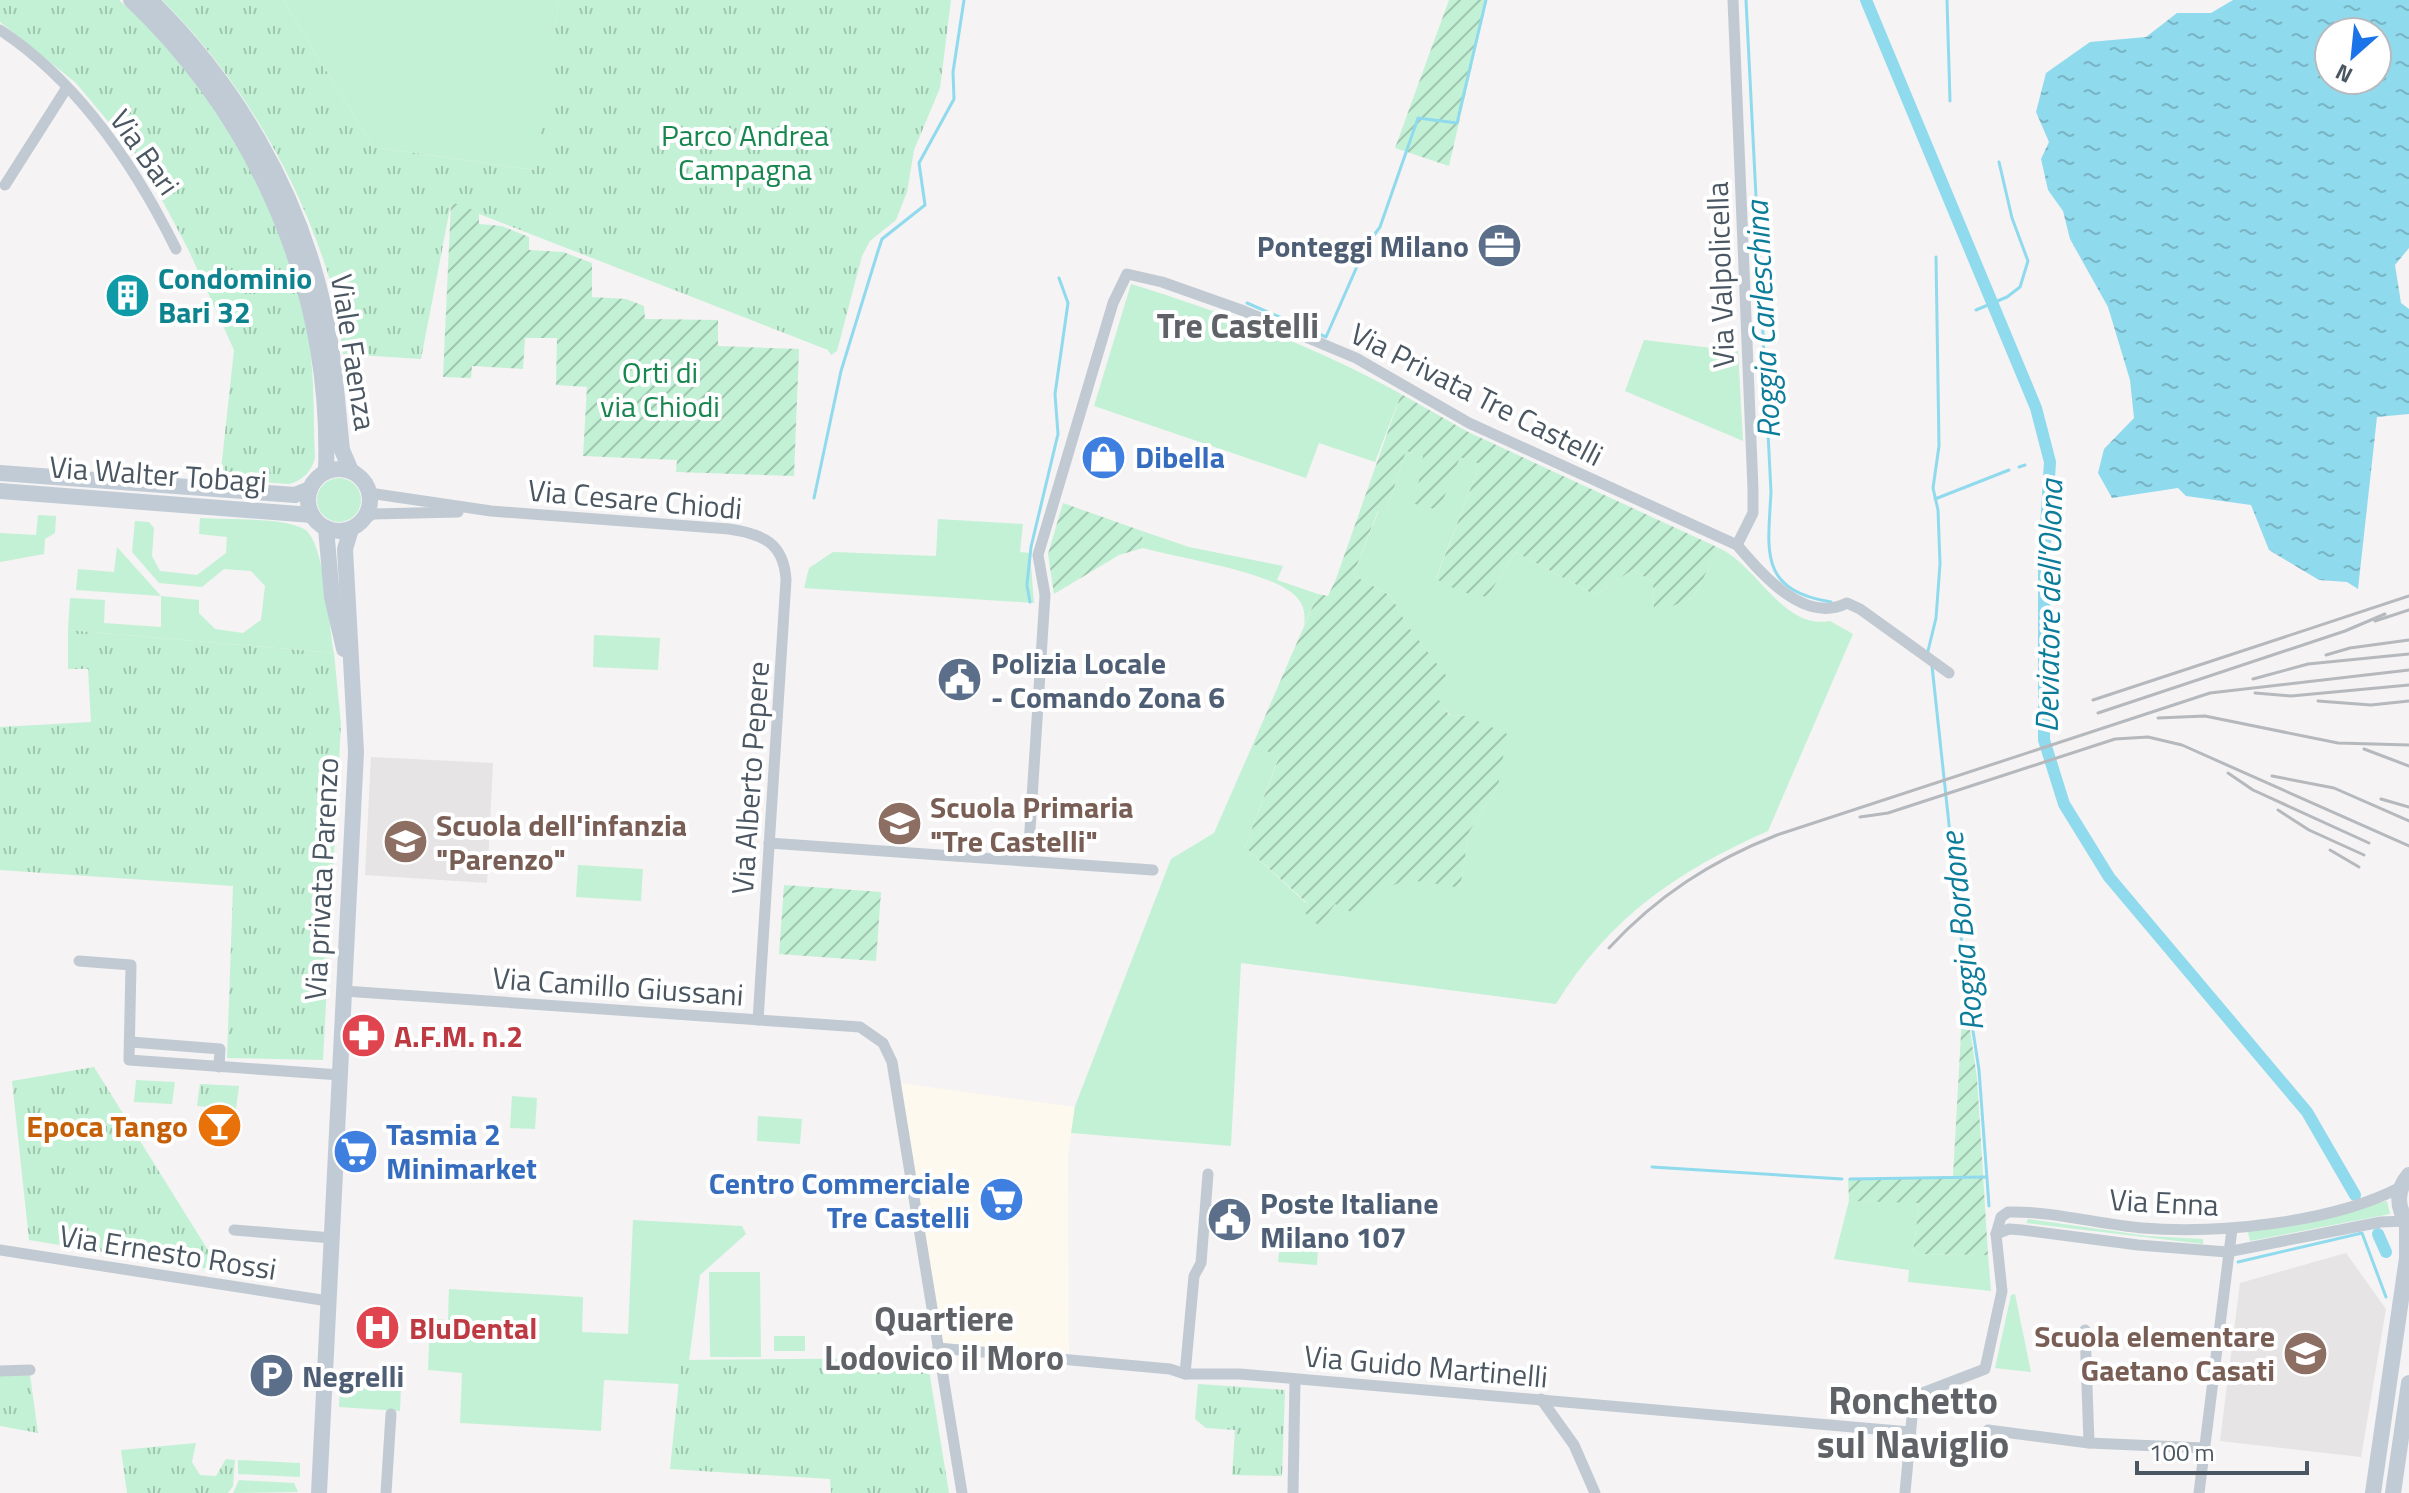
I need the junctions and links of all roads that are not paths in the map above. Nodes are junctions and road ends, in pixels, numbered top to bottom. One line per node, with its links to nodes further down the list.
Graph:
1 (131, 0): 8 (street, Viale Faenza)
2 (150, 0): 9 (street, Viale Faenza)
3 (1733, 0): 19 (street, Via Valpolicella)
4 (0, 30): 5 (street, Via Bari)
5 (66, 89): 6 (street); 7 (street, Via Bari)
6 (5, 185)
7 (176, 249)
8 (326, 471): 9 (street); 11 (street, Via Walter Tobagi)
9 (351, 471): 13 (street)
10 (0, 473): 11 (street, Via Walter Tobagi)
11 (310, 489): 15 (street, Via Walter Tobagi)
12 (0, 491): 15 (street, Via Walter Tobagi)
13 (369, 493): 14 (street, Via Cesare Chiodi); 16 (street)
14 (491, 511): 16 (street, Via Cesare Chiodi); 18 (street, Via Cesare Chiodi)
15 (312, 515): 17 (street)
16 (357, 524): 17 (street); 21 (street, Via privata Parenzo)
17 (326, 528): 21 (street, Via privata Parenzo)
18 (772, 543): 22 (street, Via Alberto Pepere)
19 (1737, 545): 20 (street); 23 (street, Via Privata Tre Castelli)
20 (1949, 673)
21 (353, 686): 26 (street, Via privata Parenzo)
22 (769, 843): 23 (street); 27 (street, Via Alberto Pepere)
23 (1028, 861): 24 (street)
24 (1153, 870)
25 (79, 961): 28 (street)
26 (344, 991): 27 (street, Via Camillo Giussani); 30 (street, Via privata Parenzo)
27 (758, 1020): 42 (street, Via Camillo Giussani)
28 (131, 1042): 29 (street); 29 (street)
29 (219, 1067): 30 (street)
30 (340, 1075): 37 (street, Via privata Parenzo)
31 (1208, 1174): 45 (street)
32 (2405, 1181): 33 (street); 34 (street)
33 (2407, 1222): 39 (street); 61 (street)
34 (2232, 1229): 36 (street, Via Enna); 39 (street, Via Enna)
35 (234, 1230): 37 (street)
36 (1996, 1234): 39 (street, Via Enna); 51 (street)
37 (332, 1238): 40 (street, Via privata Parenzo)
38 (0, 1250): 40 (street, Via Ernesto Rossi)
39 (2227, 1252): 53 (street)
40 (328, 1301): 54 (street, Via privata Parenzo)
41 (2085, 1330): 52 (street)
42 (938, 1348): 45 (street, Via Guido Martinelli); 56 (street)
43 (30, 1370): 44 (street)
44 (0, 1371)
45 (1185, 1374): 46 (street, Via Guido Martinelli)
46 (1295, 1379): 48 (street, Via Guido Martinelli); 57 (street)
47 (2409, 1383): 62 (street)
48 (1541, 1399): 51 (street, Via Guido Martinelli); 58 (street)
49 (391, 1414): 55 (street)
50 (1988, 1430): 52 (street)
51 (1910, 1432): 59 (street)
52 (2089, 1443): 53 (street)
53 (2204, 1448): 60 (street)
54 (319, 1493)
55 (386, 1493)
56 (962, 1493)
57 (1293, 1493)
58 (1595, 1493)
59 (1905, 1493)
60 (2199, 1493)
61 (2373, 1493)
62 (2393, 1493)

